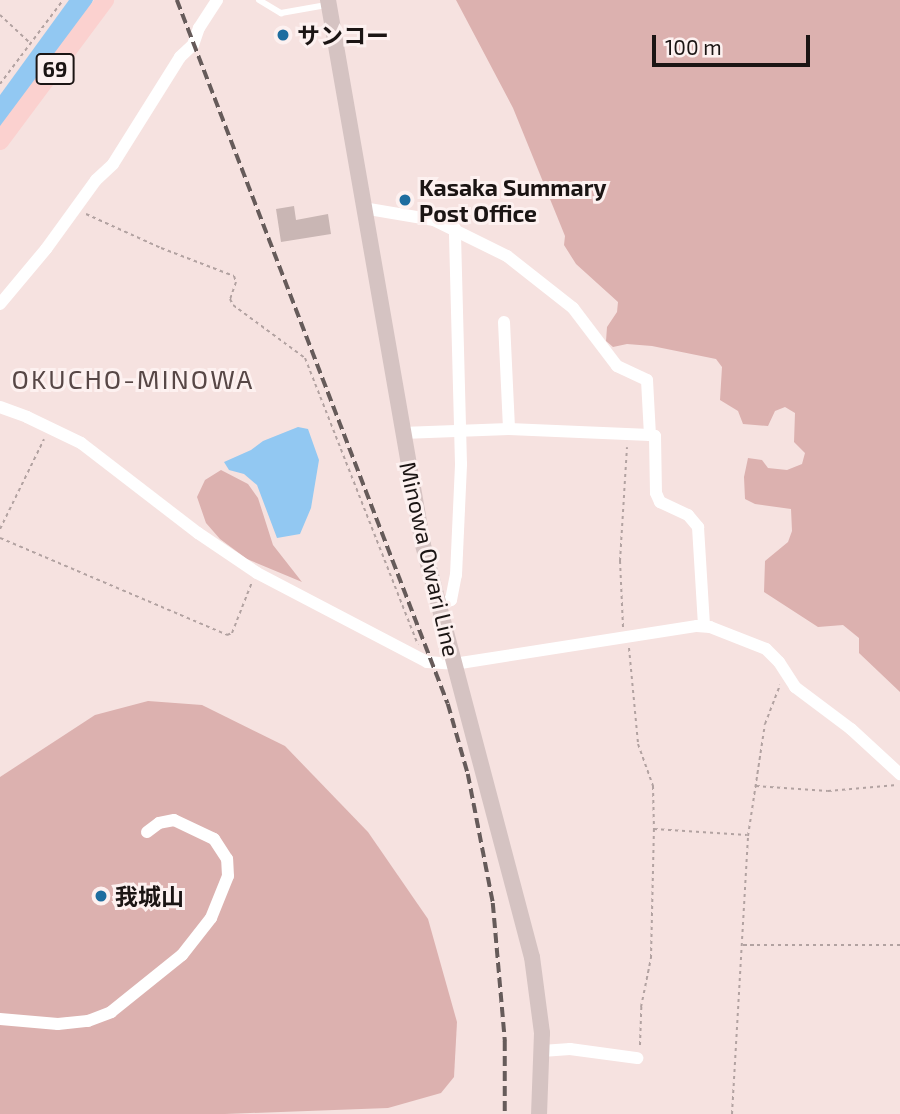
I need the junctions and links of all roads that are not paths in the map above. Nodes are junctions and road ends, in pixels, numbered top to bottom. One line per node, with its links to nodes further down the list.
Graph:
1 (105, 0): 5 (main road, 69)
2 (217, 0): 8 (street)
3 (259, 0): 4 (lane)
4 (329, 2): 6 (main road, Minowa Owari Line)
5 (0, 141)
6 (363, 208): 7 (street); 13 (main road, Minowa Owari Line)
7 (455, 228): 11 (street); 14 (street)
8 (0, 304)
9 (504, 322): 12 (street)
10 (0, 407): 17 (street)
11 (460, 429): 12 (street); 13 (street); 15 (street)
12 (509, 429): 14 (street)
13 (401, 433): 15 (main road, Minowa Owari Line)
14 (650, 435): 16 (street)
15 (439, 605): 17 (main road, Minowa Owari Line)
16 (705, 626): 17 (street); 18 (street)
17 (454, 664): 21 (main road, Minowa Owari Line)
18 (900, 774)
19 (147, 832): 20 (street)
20 (0, 1019)
21 (542, 1051): 22 (street); 23 (main road, Minowa Owari Line)
22 (637, 1058)
23 (539, 1114)

